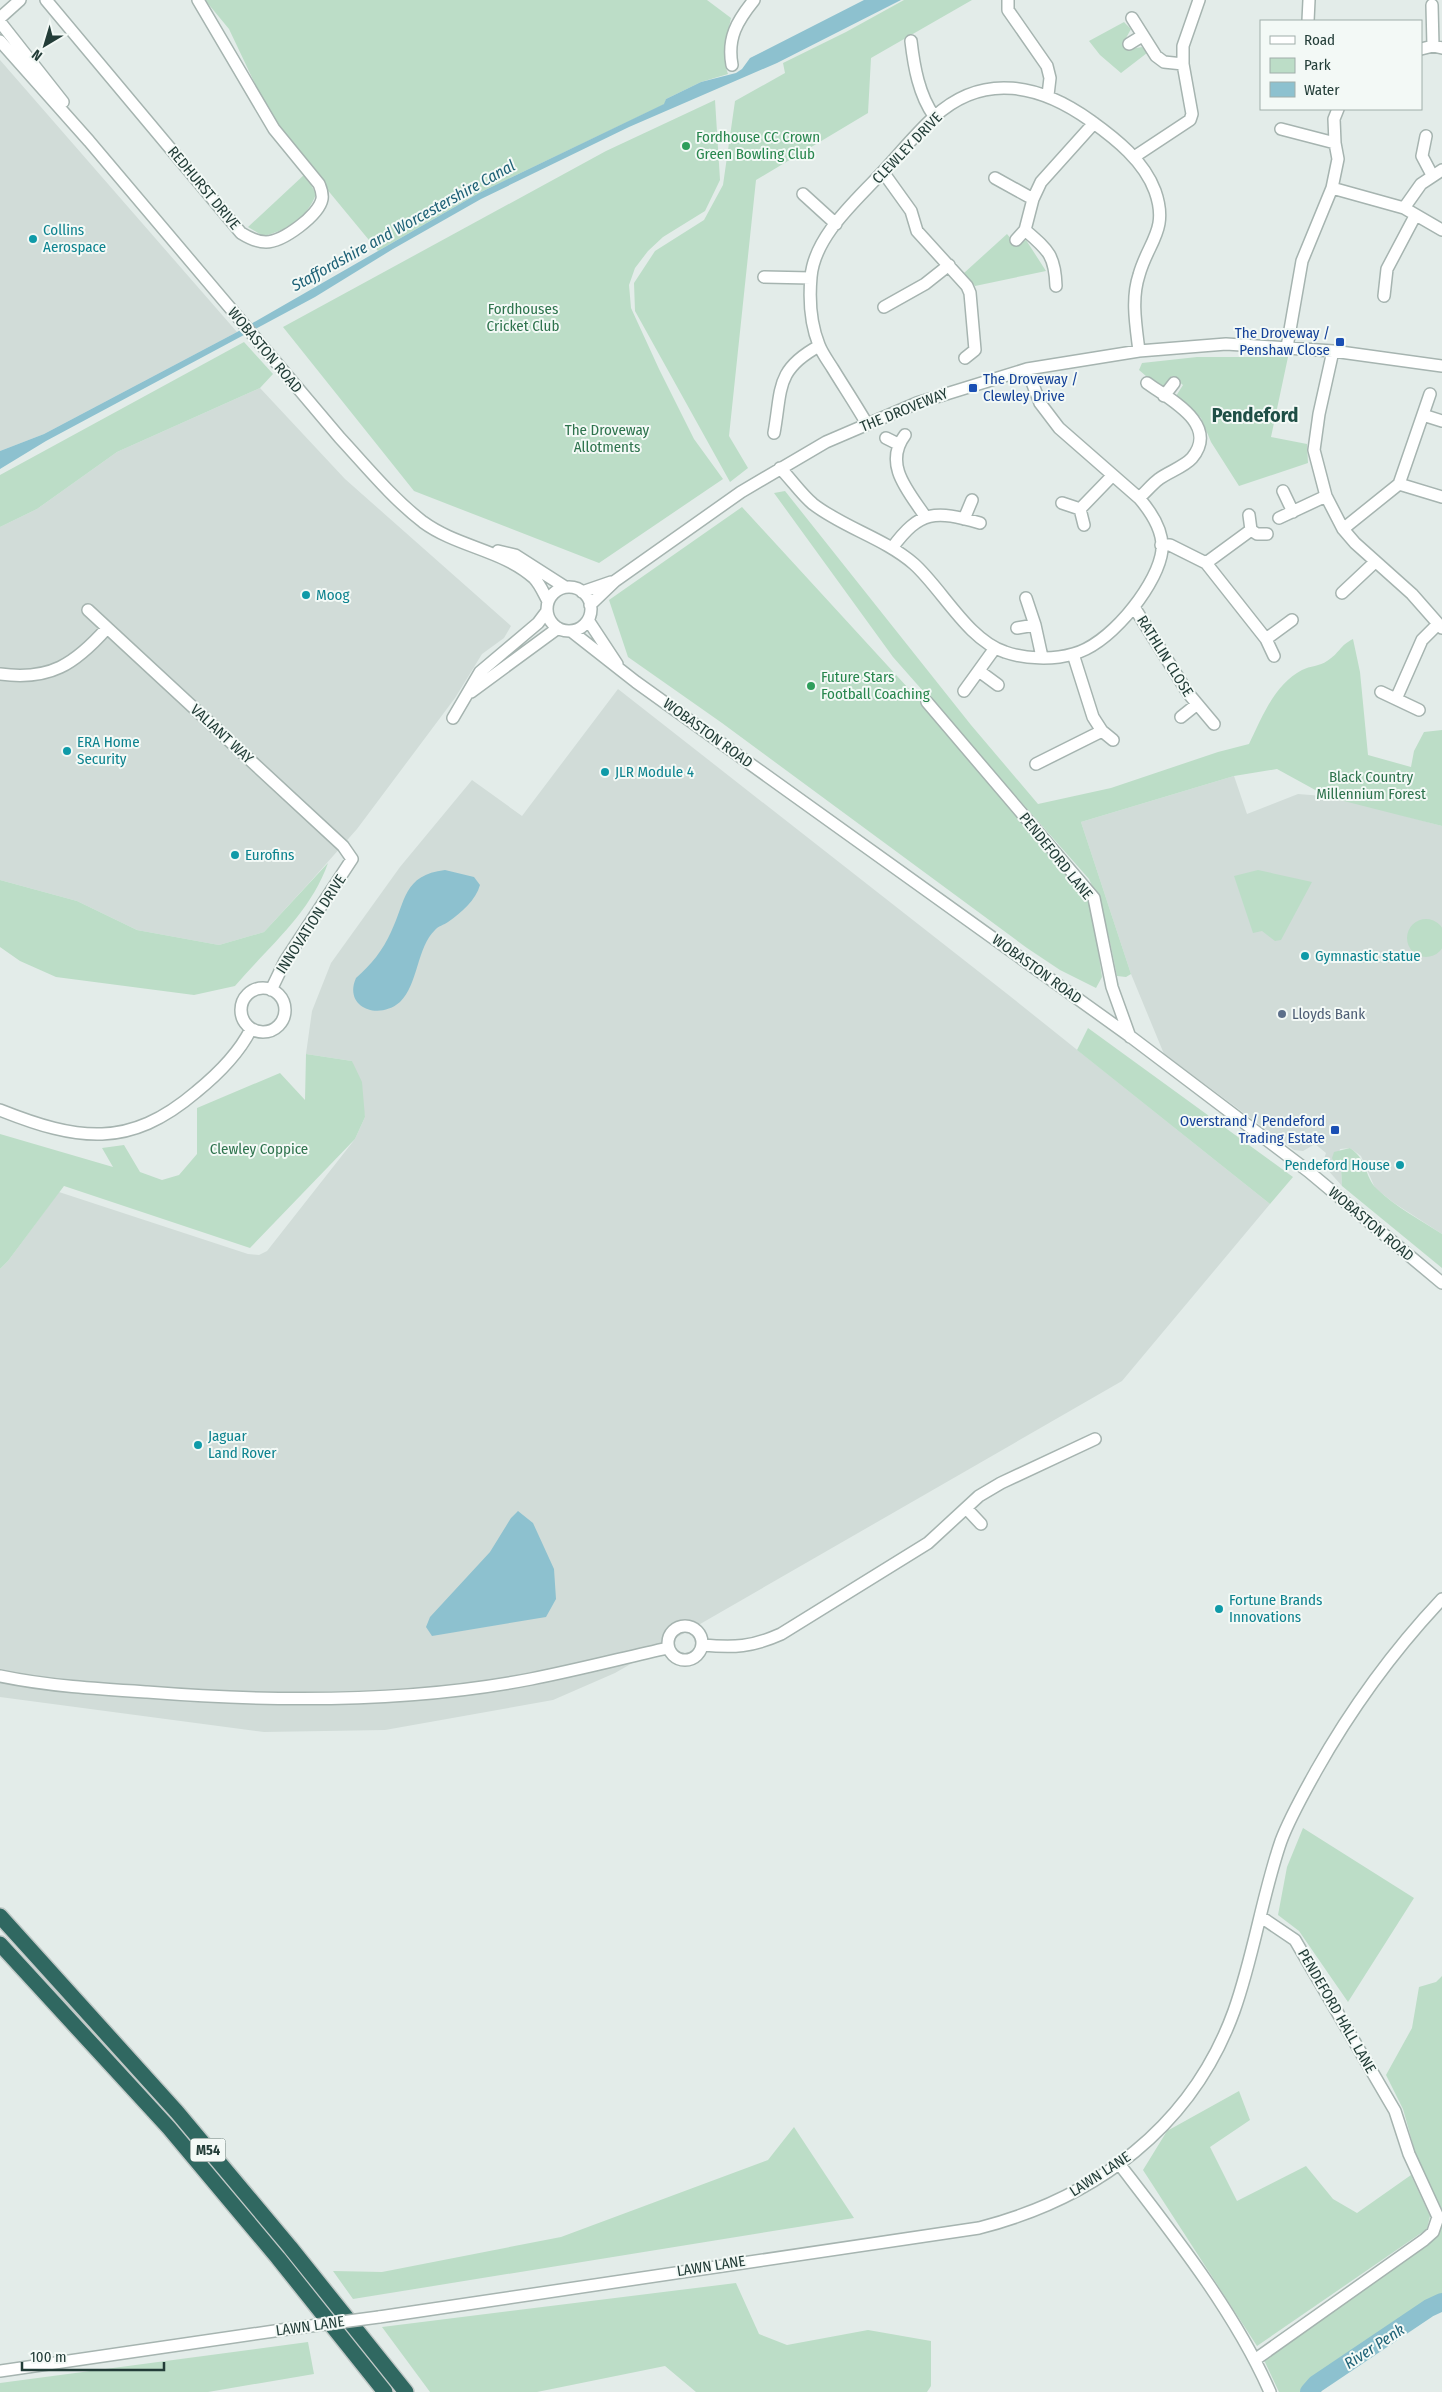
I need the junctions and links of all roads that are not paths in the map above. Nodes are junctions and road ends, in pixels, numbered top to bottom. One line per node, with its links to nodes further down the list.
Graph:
1 (20, 0): 10 (street)
2 (46, 0): 3 (street, REDHURST DRIVE)
3 (198, 0)
4 (754, 0): 19 (street)
5 (1008, 0): 20 (street)
6 (1199, 0): 18 (street)
7 (1309, 0): 11 (street)
8 (1432, 6): 16 (street)
9 (1132, 18): 12 (street)
10 (0, 20): 26 (street, WOBASTON ROAD)
11 (1308, 20)
12 (1142, 36): 15 (street); 18 (street)
13 (0, 41): 26 (street, WOBASTON ROAD)
14 (911, 41): 22 (street)
15 (1129, 44)
16 (1437, 47): 17 (street)
17 (1422, 49)
18 (1183, 64): 28 (street)
19 (732, 65)
20 (1048, 96): 22 (street, CLEWLEY DRIVE); 23 (street, CLEWLEY DRIVE)
21 (1338, 110): 27 (street)
22 (934, 116): 29 (street, CLEWLEY DRIVE)
23 (1094, 123): 28 (street, CLEWLEY DRIVE); 34 (street)
24 (1281, 129): 27 (street)
25 (1426, 136): 30 (street)
26 (89, 141): 83 (street, WOBASTON ROAD)
27 (1335, 143): 32 (street)
28 (1134, 157): 49 (street, CLEWLEY DRIVE)
29 (883, 172): 37 (street, CLEWLEY DRIVE); 41 (street)
30 (1437, 172): 35 (street)
31 (994, 178): 34 (street)
32 (1332, 188): 35 (street); 48 (street)
33 (803, 194): 37 (street)
34 (1032, 199): 38 (street)
35 (1404, 208): 36 (street)
36 (1415, 216): 39 (street); 45 (street)
37 (836, 224): 43 (street, CLEWLEY DRIVE)
38 (1025, 230): 40 (street); 44 (street)
39 (1442, 230)
40 (1016, 240)
41 (949, 265): 46 (street); 51 (street)
42 (764, 277): 43 (street)
43 (811, 278): 47 (street, CLEWLEY DRIVE)
44 (1056, 286)
45 (1384, 296)
46 (884, 307)
47 (819, 346): 60 (street, CLEWLEY DRIVE); 61 (street)
48 (1287, 347): 49 (street, THE DROVEWAY); 50 (street, THE DROVEWAY)
49 (1139, 351): 53 (street, THE DROVEWAY)
50 (1333, 351): 52 (street, THE DROVEWAY); 67 (street)
51 (965, 358)
52 (1442, 366)
53 (1027, 368): 60 (street, THE DROVEWAY); 64 (street)
54 (1174, 382): 57 (street)
55 (1146, 383): 57 (street)
56 (1430, 394): 58 (street)
57 (1164, 396): 69 (street)
58 (1423, 415): 59 (street); 65 (street)
59 (1442, 421)
60 (867, 424): 63 (street, THE DROVEWAY)
61 (774, 433)
62 (886, 438): 75 (street)
63 (780, 468): 85 (street); 88 (street, THE DROVEWAY)
64 (1112, 476): 69 (street); 72 (street)
65 (1399, 484): 68 (street); 80 (street)
66 (1283, 491): 73 (street)
67 (1326, 496): 73 (street); 80 (street)
68 (1442, 497)
69 (1139, 498): 84 (street)
70 (972, 500): 77 (street)
71 (1062, 503): 72 (street)
72 (1080, 508): 79 (street)
73 (1293, 512): 76 (street)
74 (1249, 515): 81 (street)
75 (925, 516): 77 (street); 85 (street)
76 (1278, 518)
77 (964, 519): 78 (street)
78 (980, 523)
79 (1084, 525)
80 (1343, 529): 86 (street)
81 (1251, 530): 82 (street); 87 (street)
82 (1267, 534)
83 (458, 541): 89 (street, WOBASTON ROAD); 94 (street, WOBASTON ROAD)
84 (1161, 545): 87 (street); 95 (street)
85 (892, 548): 106 (street)
86 (1375, 562): 91 (street); 100 (street)
87 (1206, 563): 105 (street)
88 (615, 581): 90 (street, THE DROVEWAY); 93 (street, THE DROVEWAY)
89 (564, 588): 90 (street); 94 (street)
90 (582, 592): 93 (street)
91 (1342, 593)
92 (1026, 598): 99 (street)
93 (590, 605): 97 (street)
94 (548, 606): 102 (street); 116 (street)
95 (1134, 607): 107 (street); 119 (street, RATHLIN CLOSE)
96 (88, 610): 101 (street, VALIANT WAY)
97 (588, 620): 104 (street); 110 (street, WOBASTON ROAD)
98 (1292, 620): 105 (street)
99 (1035, 625): 103 (street); 109 (street)
100 (1440, 626): 117 (street)
101 (107, 628): 112 (street); 127 (street, VALIANT WAY)
102 (558, 628): 104 (street); 116 (street)
103 (1017, 628)
104 (570, 631): 110 (street, WOBASTON ROAD)
105 (1266, 640): 108 (street)
106 (995, 648): 109 (street); 111 (street)
107 (1073, 654): 109 (street); 124 (street)
108 (1274, 656)
109 (1042, 657)
110 (621, 670): 130 (street, WOBASTON ROAD)
111 (979, 671): 113 (street); 114 (street)
112 (0, 674)
113 (998, 685)
114 (964, 691)
115 (1381, 692): 117 (street)
116 (466, 695): 122 (street)
117 (1396, 699): 120 (street)
118 (928, 702): 130 (street, PENDEFORD LANE)
119 (1196, 705): 121 (street, RATHLIN CLOSE); 123 (street, RATHLIN CLOSE)
120 (1419, 710)
121 (1181, 717)
122 (452, 718)
123 (1214, 724)
124 (1102, 731): 125 (street); 126 (street)
125 (1113, 740)
126 (1036, 764)
127 (352, 859): 128 (street, INNOVATION DRIVE)
128 (271, 990): 129 (street); 129 (street)
129 (251, 1029): 131 (street)
130 (1131, 1037): 132 (street, WOBASTON ROAD)
131 (0, 1110)
132 (1442, 1284)
133 (1095, 1439): 134 (street)
134 (966, 1508): 135 (street); 137 (street)
135 (981, 1524)
136 (1442, 1599): 141 (street)
137 (702, 1645): 138 (street); 138 (street)
138 (668, 1648): 139 (street)
139 (0, 1676)
140 (0, 1916): 149 (highway, M54)
141 (1261, 1916): 145 (street, LAWN LANE); 146 (street, PENDEFORD HALL LANE)
142 (0, 1944): 144 (highway, M54)
143 (0, 1953): 144 (highway)
144 (61, 2010): 148 (highway, M54)
145 (1120, 2165): 146 (street); 147 (street, LAWN LANE, bridge)
146 (1256, 2359): 150 (street)
147 (0, 2371)
148 (385, 2392)
149 (406, 2392)
150 (1270, 2392)

